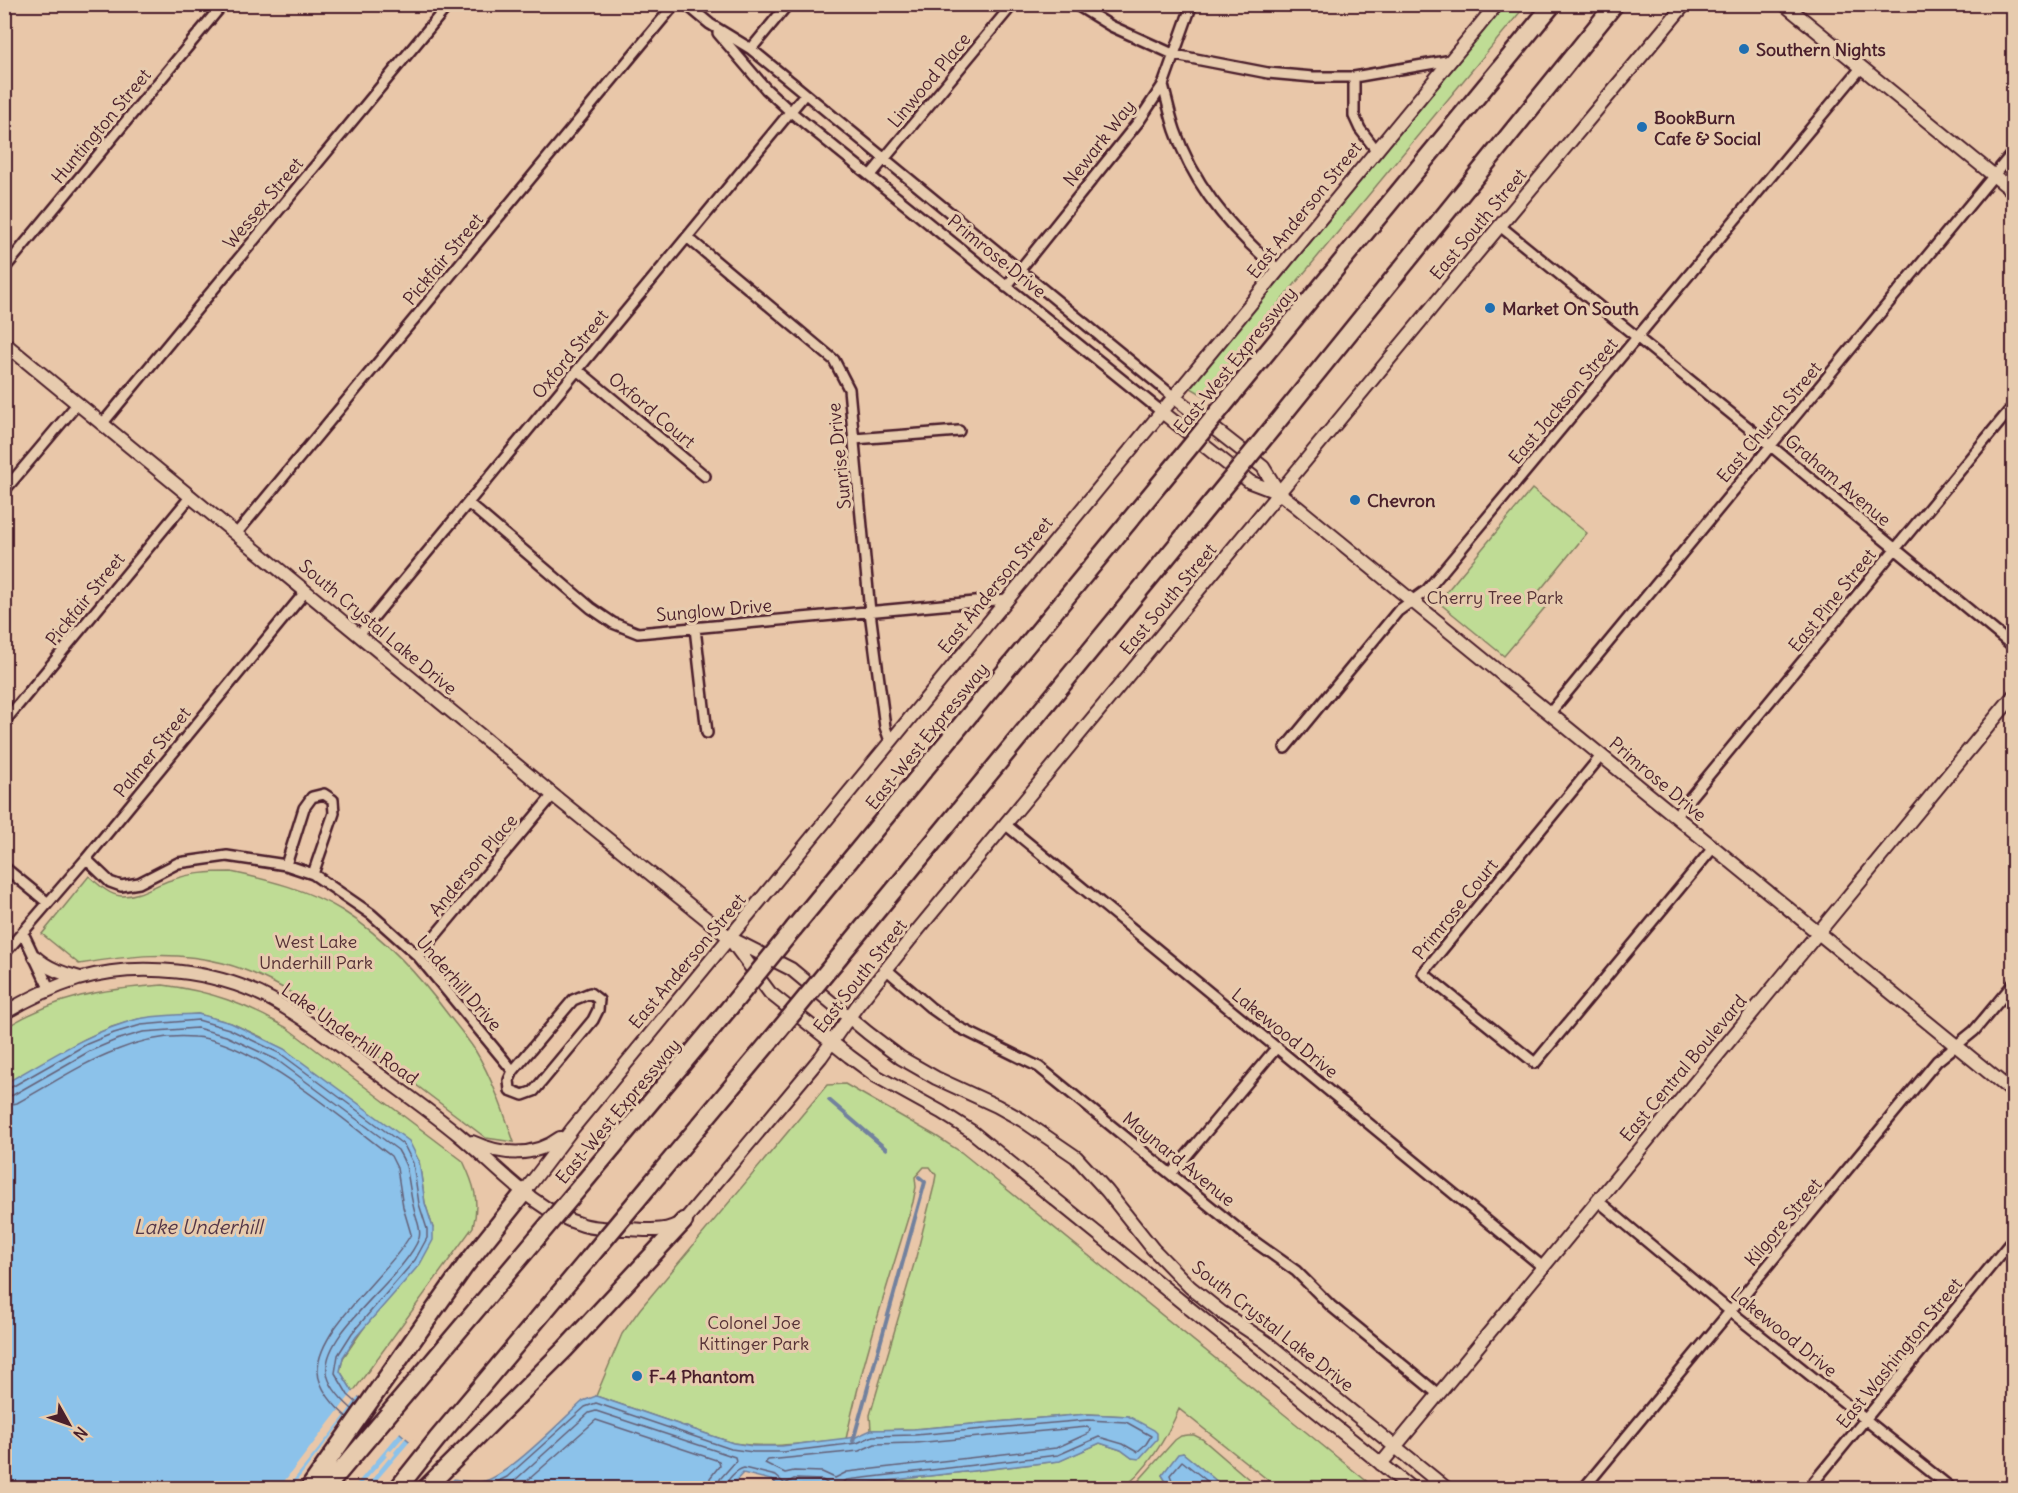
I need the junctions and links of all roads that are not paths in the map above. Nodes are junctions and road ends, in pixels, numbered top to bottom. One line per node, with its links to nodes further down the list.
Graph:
1 (223, 4): 31 (street, Huntington Street)
2 (449, 4): 42 (street, Wessex Street)
3 (675, 4): 51 (street, Pickfair Street)
4 (686, 4): 14 (street, Primrose Drive)
5 (788, 4): 15 (street)
6 (1013, 4): 25 (street, Linwood Place)
7 (1075, 4): 16 (street)
8 (1192, 4): 16 (street, Newark Way)
9 (1497, 4): 17 (main road, East Anderson Street)
10 (1553, 4): 107 (highway, East-West Expressway, bridge)
11 (1615, 4): 108 (highway, bridge)
12 (1685, 4): 29 (main road, East South Street)
13 (1784, 4): 18 (main road)
14 (710, 24): 15 (street, Primrose Drive); 22 (street, Primrose Drive)
15 (751, 49): 21 (street, Primrose Drive)
16 (1174, 55): 19 (street); 20 (street, Newark Way)
17 (1452, 60): 19 (street); 23 (main road, East Anderson Street)
18 (1861, 68): 27 (main road); 35 (street, East Jackson Street)
19 (1354, 77): 23 (street)
20 (1163, 85): 32 (street); 33 (street, Newark Way)
21 (805, 94): 22 (street, Oxford Street); 25 (street, Primrose Drive)
22 (791, 112): 26 (street, Primrose Drive); 30 (street, Oxford Street)
23 (1377, 151): 32 (main road, East Anderson Street)
24 (2013, 151): 27 (street, East Church Street)
25 (884, 159): 26 (street, Linwood Place); 33 (street, Primrose Drive)
26 (870, 176): 34 (street, Primrose Drive)
27 (1994, 176): 28 (main road); 45 (street, East Church Street)
28 (2013, 192)
29 (1500, 226): 35 (street, Graham Avenue); 48 (main road, East South Street)
30 (687, 237): 37 (street, Oxford Street); 44 (street, Sunrise Drive)
31 (4, 268)
32 (1279, 270): 38 (main road, East Anderson Street)
33 (1019, 271): 34 (street, Newark Way); 38 (street, Primrose Drive)
34 (1006, 287): 41 (street, Primrose Drive)
35 (1637, 338): 45 (street, Graham Avenue); 55 (street, East Jackson Street)
36 (4, 343): 39 (main road, South Crystal Lake Drive)
37 (578, 370): 46 (street, Oxford Court); 50 (street, Oxford Street)
38 (1174, 397): 41 (main road, East Anderson Street); 48 (main road, Primrose Drive)
39 (78, 403): 42 (main road, South Crystal Lake Drive); 47 (street)
40 (2013, 405): 52 (street, East Pine Street)
41 (1162, 412): 48 (main road, Primrose Drive); 54 (main road, East Anderson Street)
42 (103, 423): 49 (main road, South Crystal Lake Drive)
43 (959, 431): 44 (street)
44 (854, 439): 56 (street, Sunrise Drive)
45 (1771, 446): 52 (street, Graham Avenue); 61 (street, East Church Street)
46 (705, 476)
47 (4, 491)
48 (1279, 493): 55 (main road, Primrose Drive); 69 (main road, East South Street)
49 (191, 496): 51 (main road, South Crystal Lake Drive); 62 (street, Pickfair Street)
50 (468, 503): 57 (street, Sunglow Drive); 58 (street, Oxford Street)
51 (236, 534): 53 (main road, South Crystal Lake Drive)
52 (1895, 549): 59 (street, Graham Avenue); 68 (street, East Pine Street)
53 (306, 591): 58 (main road, South Crystal Lake Drive); 71 (street, Palmer Street)
54 (1008, 599): 56 (street, Sunglow Drive); 64 (main road, East Anderson Street)
55 (1412, 601): 61 (main road, Primrose Drive); 65 (street, East Jackson Street)
56 (870, 612): 57 (street, Sunglow Drive); 64 (street, Sunrise Drive)
57 (695, 628): 63 (street)
58 (359, 635): 67 (main road, South Crystal Lake Drive)
59 (2013, 647)
60 (2013, 695): 77 (main road, East Central Boulevard)
61 (1550, 713): 66 (main road, Primrose Drive)
62 (4, 723)
63 (707, 733)
64 (890, 741): 78 (main road, East Anderson Street)
65 (1285, 748)
66 (1601, 756): 68 (main road, Primrose Drive); 70 (street, Primrose Court)
67 (553, 795): 78 (main road, South Crystal Lake Drive); 80 (street, Anderson Place)
68 (1675, 816): 70 (main road, Primrose Drive)
69 (1005, 824): 82 (main road, East South Street); 89 (street, Lakewood Drive)
70 (1713, 848): 77 (main road, Primrose Drive)
71 (86, 859): 72 (street, Underhill Drive); 75 (street, Palmer Street)
72 (286, 865): 74 (street, Underhill Drive); 74 (street)
73 (4, 867): 75 (street)
74 (313, 874): 80 (street, Underhill Drive)
75 (48, 903): 76 (street, Palmer Street)
76 (23, 933): 79 (street, Palmer Street); 81 (street)
77 (1818, 934): 90 (main road, Primrose Drive); 97 (main road, East Central Boulevard)
78 (730, 938): 87 (main road, South Crystal Lake Drive); 88 (main road, South Crystal Lake Drive); 93 (main road, East Anderson Street)
79 (4, 954)
80 (418, 956): 91 (street, Underhill Drive)
81 (34, 957): 83 (main road); 85 (street)
82 (886, 969): 87 (main road, East South Street); 95 (street, Maynard Avenue)
83 (81, 978): 85 (main road, Lake Underhill Road); 94 (main road, Lake Underhill Road)
84 (2013, 983): 90 (street, Kilgore Street)
85 (50, 990): 86 (main road, Lake Underhill Road)
86 (4, 1013)
87 (849, 1016): 88 (main road, East South Street); 104 (main road, South Crystal Lake Drive)
88 (832, 1042): 98 (main road, East South Street); 105 (main road, South Crystal Lake Drive)
89 (1277, 1047): 95 (street); 100 (street, Lakewood Drive)
90 (1955, 1047): 92 (main road, Primrose Drive); 101 (street, Kilgore Street)
91 (513, 1071): 91 (street)
92 (2013, 1093)
93 (573, 1128): 94 (main road, Lake Underhill Road); 96 (main road, East Anderson Street)
94 (460, 1136): 96 (main road, Lake Underhill Road)
95 (1171, 1174): 102 (street, Maynard Avenue)
96 (525, 1191): 98 (main road, Lake Underhill Road); 106 (highway)
97 (1597, 1200): 100 (main road, East Central Boulevard); 101 (street, Lakewood Drive)
98 (684, 1221): 109 (highway)
99 (2013, 1238): 103 (street, East Washington Street)
100 (1544, 1268): 102 (main road, East Central Boulevard)
101 (1730, 1311): 103 (street, Lakewood Drive); 112 (street, Kilgore Street)
102 (1438, 1394): 104 (main road, East Central Boulevard)
103 (1865, 1420): 113 (street, East Washington Street); 114 (street, Lakewood Drive)
104 (1395, 1447): 105 (main road, East Central Boulevard); 111 (main road, South Crystal Lake Drive)
105 (1381, 1464): 110 (main road, South Crystal Lake Drive)
106 (309, 1488)
107 (326, 1488)
108 (398, 1488)
109 (426, 1488)
110 (1411, 1488)
111 (1446, 1488)
112 (1584, 1488)
113 (1809, 1488)
114 (1951, 1488)

